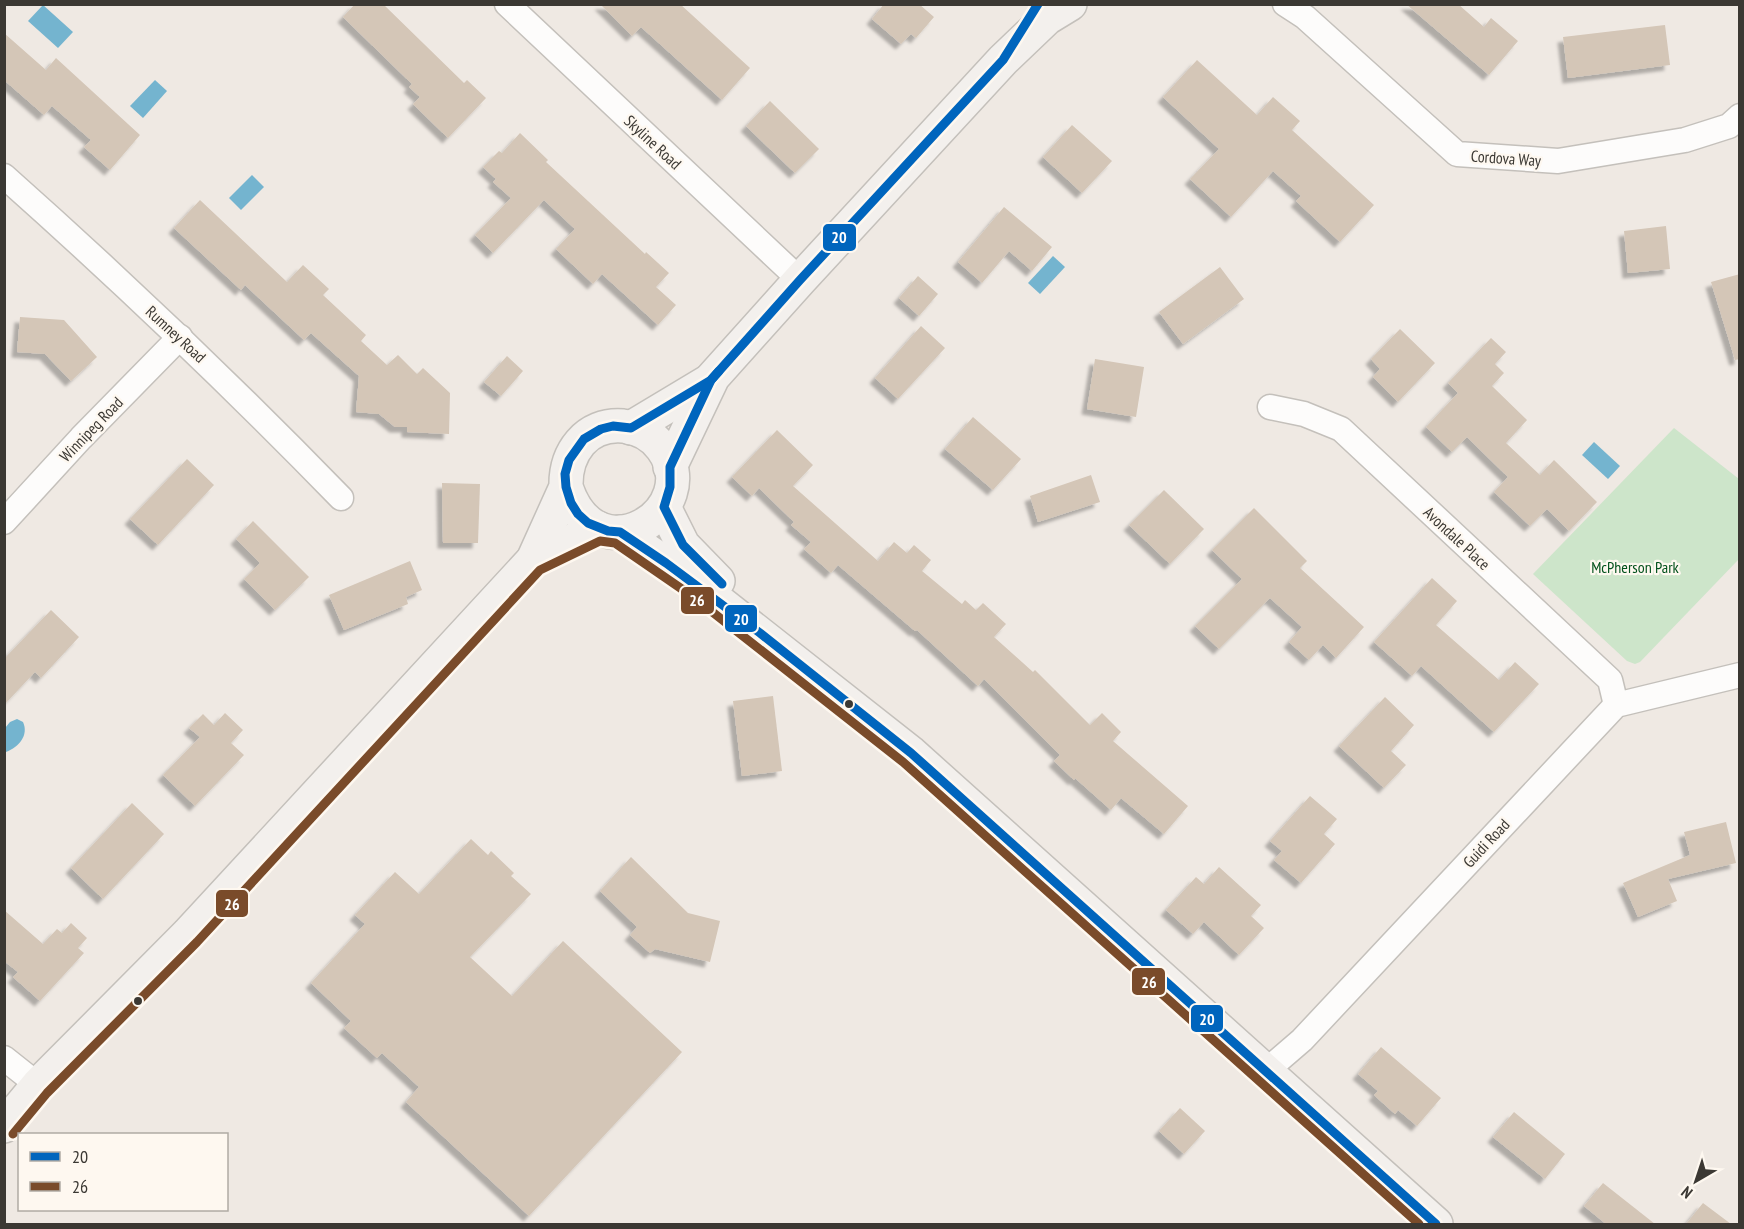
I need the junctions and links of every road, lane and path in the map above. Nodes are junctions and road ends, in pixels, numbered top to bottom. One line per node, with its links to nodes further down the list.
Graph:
1 (507, 4): 8 (street, Skyline Road)
2 (1038, 4): 5 (main road)
3 (1070, 4): 5 (main road)
4 (1285, 4): 6 (street, Cordova Way)
5 (1004, 60): 8 (main road)
6 (1740, 116)
7 (4, 177): 9 (street, Rumney Road)
8 (800, 280): 10 (main road)
9 (180, 338): 15 (street, Rumney Road); 17 (street, Winnipeg Road)
10 (711, 380): 12 (main road); 13 (main road)
11 (1270, 407): 21 (street, Avondale Place)
12 (631, 428): 13 (main road); 14 (main road)
13 (670, 467): 16 (main road)
14 (566, 487): 18 (main road); 19 (main road)
15 (341, 498)
16 (664, 507): 18 (main road); 22 (main road)
17 (4, 522)
18 (609, 530): 19 (main road); 22 (main road)
19 (533, 560): 25 (main road)
20 (1740, 675): 21 (street)
21 (1616, 705): 24 (street, Guidi Road)
22 (905, 747): 24 (main road)
23 (4, 1058): 25 (street)
24 (1266, 1071): 27 (main road)
25 (38, 1085): 26 (main road)
26 (4, 1126)
27 (1436, 1224)

